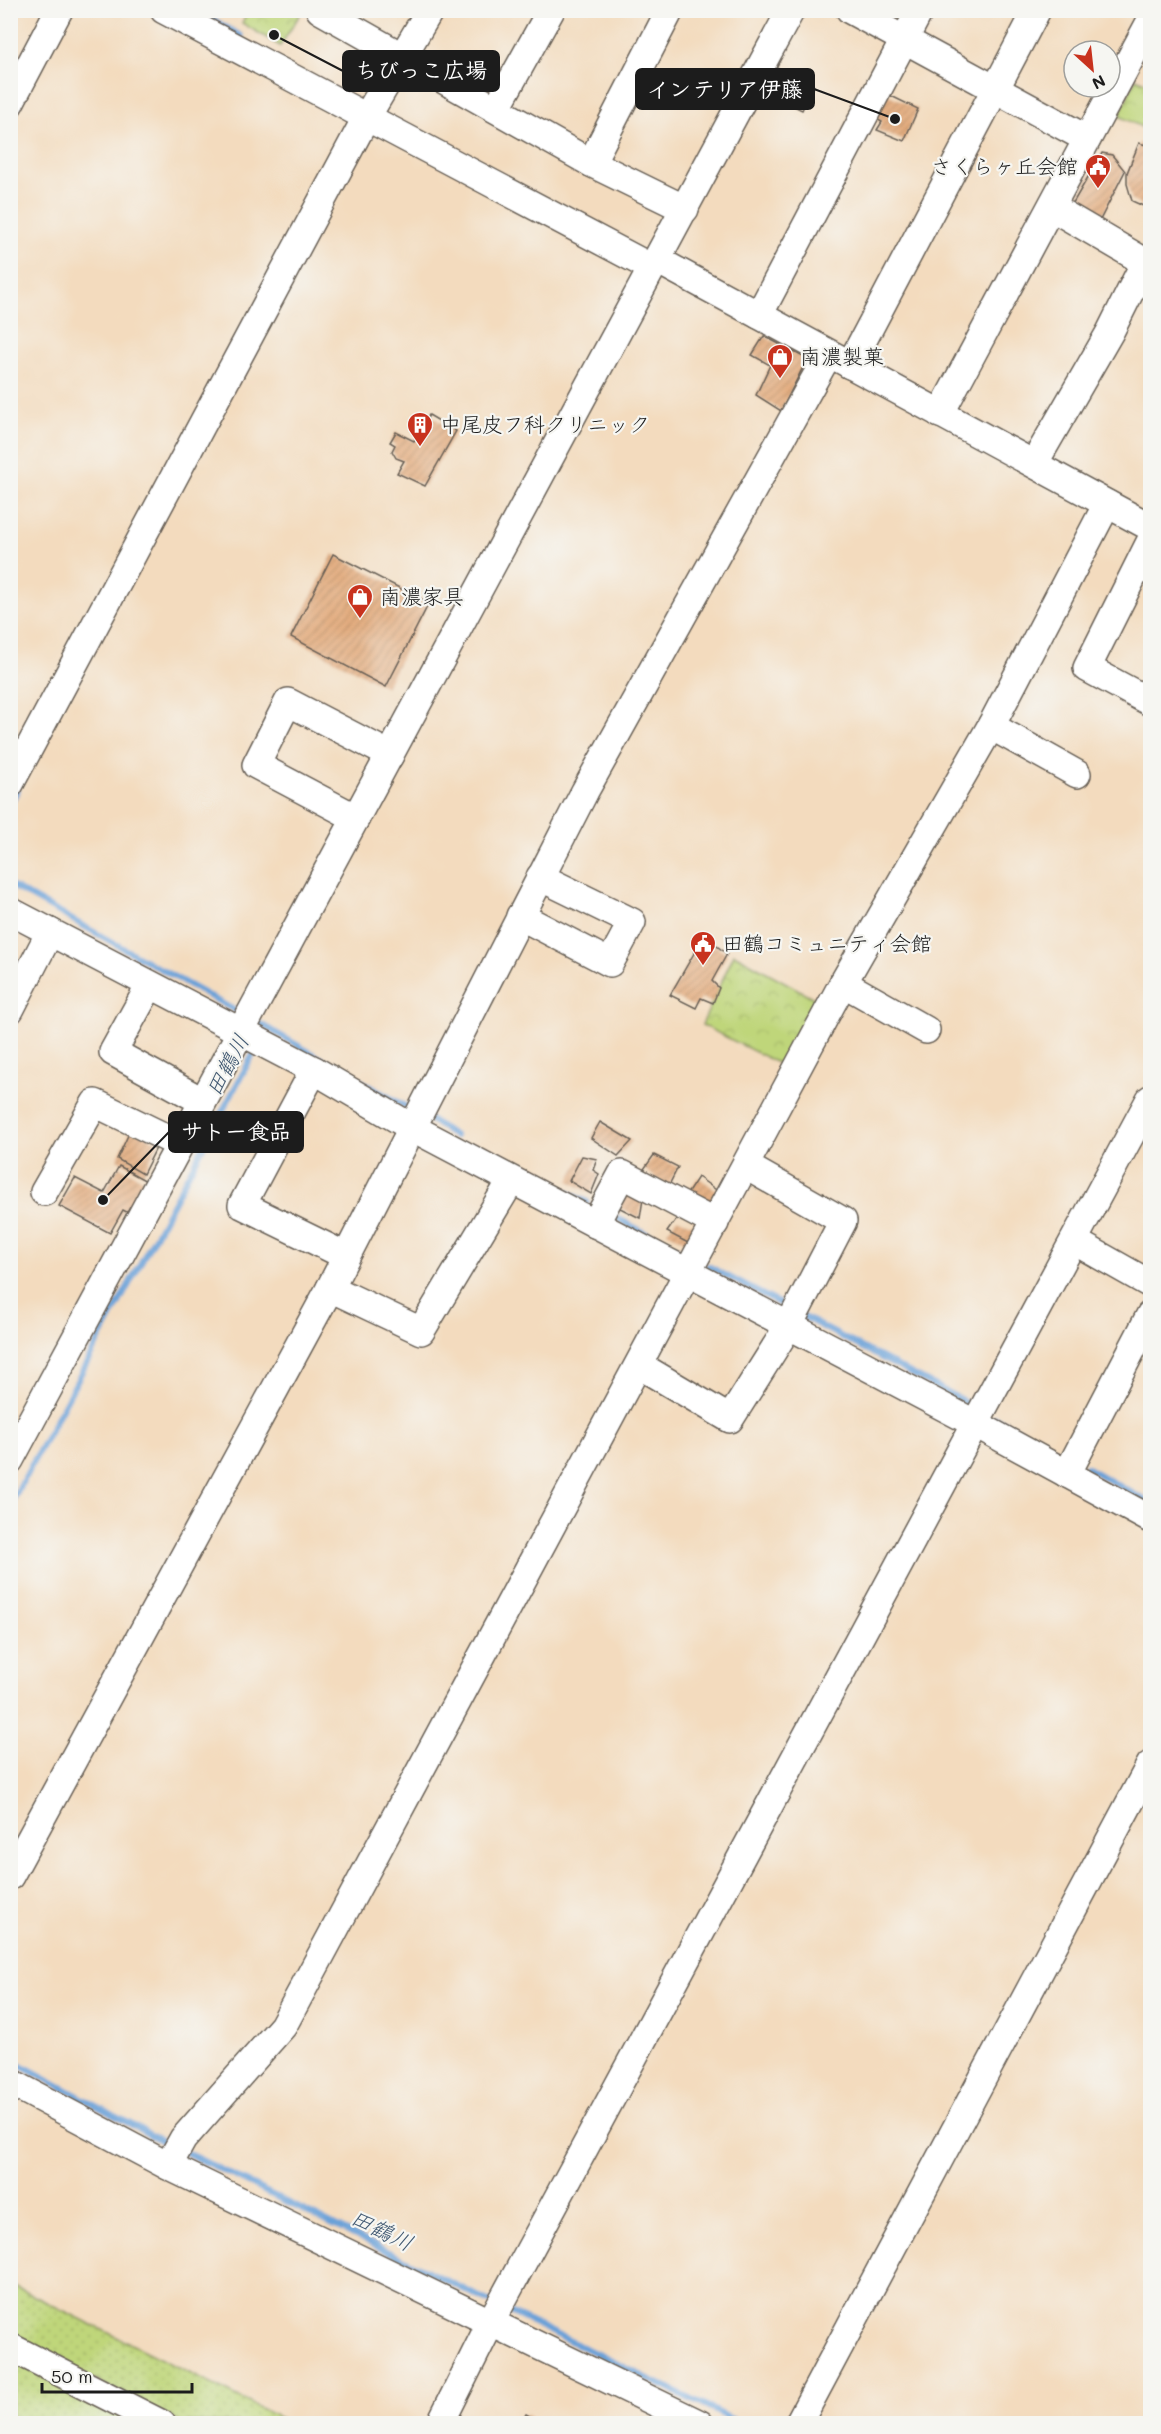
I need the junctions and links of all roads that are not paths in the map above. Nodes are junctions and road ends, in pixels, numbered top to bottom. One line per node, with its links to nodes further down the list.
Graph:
1 (59, 10): 15 (street)
2 (164, 10): 17 (street)
3 (320, 10): 13 (street)
4 (430, 10): 13 (street)
5 (551, 10): 16 (street)
6 (670, 10): 19 (street)
7 (791, 10): 21 (street)
8 (850, 10): 12 (street)
9 (920, 10): 12 (street)
10 (1037, 10): 14 (street)
11 (1150, 22): 18 (street)
12 (904, 40): 14 (street); 24 (street)
13 (404, 57): 16 (street); 17 (street)
14 (996, 91): 18 (street); 25 (street)
15 (10, 103)
16 (496, 109): 19 (street)
17 (366, 118): 23 (street); 35 (street)
18 (1087, 139): 20 (street)
19 (591, 163): 21 (street)
20 (1053, 208): 22 (street); 26 (street)
21 (685, 209): 23 (street)
22 (1148, 262): 27 (street)
23 (655, 264): 24 (street); 33 (street)
24 (759, 315): 25 (street)
25 (839, 360): 26 (street); 37 (street)
26 (940, 414): 27 (street)
27 (1035, 462): 28 (street)
28 (1107, 504): 29 (street); 32 (street)
29 (1150, 526)
30 (1150, 542): 31 (street)
31 (1150, 702)
32 (991, 726): 34 (street); 41 (street)
33 (390, 755): 36 (street); 36 (street)
34 (1077, 774)
35 (10, 784)
36 (356, 818): 44 (street)
37 (540, 877): 39 (street); 39 (street)
38 (10, 912): 40 (street)
39 (520, 916): 49 (street)
40 (50, 932): 42 (street); 43 (street)
41 (843, 983): 45 (street); 51 (street)
42 (150, 985): 44 (street); 48 (street)
43 (10, 1010)
44 (245, 1025): 46 (street); 48 (street)
45 (927, 1030)
46 (314, 1071): 49 (street); 57 (street)
47 (1150, 1099): 56 (street)
48 (202, 1101): 50 (street)
49 (411, 1127): 52 (street); 57 (street)
50 (179, 1144): 53 (street); 65 (street)
51 (746, 1166): 54 (street); 62 (street)
52 (511, 1180): 55 (street); 60 (street)
53 (44, 1192)
54 (715, 1223): 55 (street); 58 (street)
55 (595, 1224): 58 (street)
56 (1074, 1241): 59 (street); 64 (street)
57 (346, 1256): 60 (street)
58 (688, 1274): 62 (street); 63 (street)
59 (1150, 1284)
60 (330, 1288): 69 (street)
61 (1150, 1315): 66 (street)
62 (788, 1327): 63 (street); 64 (street)
63 (639, 1365): 71 (street)
64 (974, 1423): 66 (street); 72 (street)
65 (10, 1460)
66 (1067, 1474): 67 (street)
67 (1150, 1519)
68 (1150, 1765): 77 (street)
69 (10, 1876)
70 (10, 2082): 71 (street)
71 (174, 2155): 72 (street)
72 (497, 2311): 75 (street); 76 (street)
73 (10, 2347): 74 (street)
74 (162, 2424)
75 (440, 2424)
76 (700, 2424)
77 (798, 2424)

